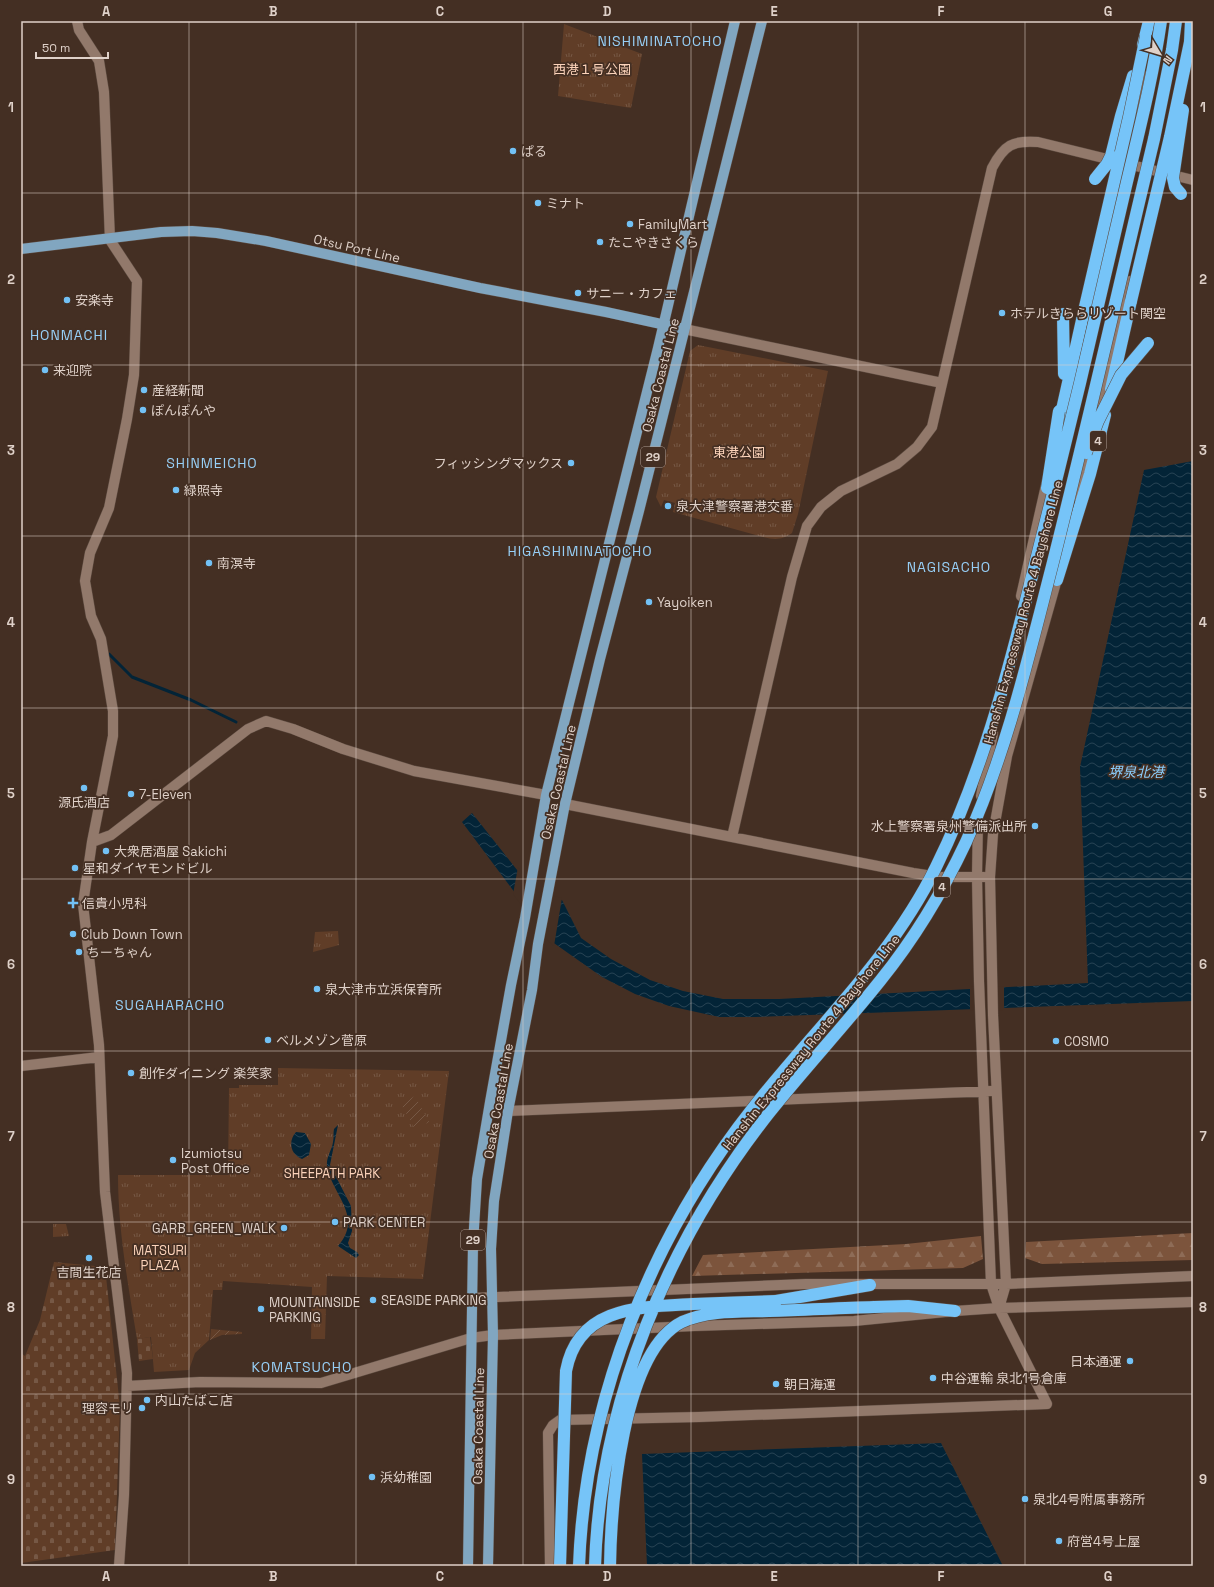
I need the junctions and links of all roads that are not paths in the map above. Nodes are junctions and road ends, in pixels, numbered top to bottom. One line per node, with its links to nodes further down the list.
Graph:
1 (77, 21): 17 (street)
2 (735, 21): 20 (main road, Osaka Coastal Line / 29)
3 (762, 21): 21 (main road, Osaka Coastal Line / 29)
4 (1149, 21): 10 (highway)
5 (1153, 21): 12 (street)
6 (1161, 21): 25 (highway, Hanshin Expressway Route 4 Bayshore Line / 4, bridge)
7 (1176, 21): 27 (highway, Hanshin Expressway Route 4 Bayshore Line / 4, bridge)
8 (1187, 21): 13 (street)
9 (1191, 21): 11 (highway)
10 (1146, 36): 14 (highway, bridge); 24 (highway, bridge)
11 (1190, 42): 16 (highway, bridge); 26 (highway, 4, bridge)
12 (1124, 164): 13 (street); 23 (street); 24 (street)
13 (1157, 171): 15 (street); 26 (street)
14 (1095, 179)
15 (1193, 180)
16 (1181, 194)
17 (110, 240): 18 (main road, Otsu Port Line); 20 (main road, Otsu Port Line); 31 (street)
18 (21, 249)
19 (1063, 314): 25 (highway, bridge)
20 (664, 324): 21 (main road, Otsu Port Line); 28 (main road, Osaka Coastal Line / 29)
21 (684, 329): 23 (street); 29 (main road, Osaka Coastal Line / 29)
22 (1148, 343): 27 (highway, bridge)
23 (942, 383): 30 (street)
24 (1050, 467): 33 (street)
25 (1033, 572): 56 (highway, Hanshin Expressway Route 4 Bayshore Line / 4, bridge)
26 (1057, 580): 32 (street)
27 (1037, 626): 57 (highway, Hanshin Expressway Route 4 Bayshore Line / 4, bridge)
28 (546, 795): 31 (street); 44 (main road, Osaka Coastal Line / 29)
29 (565, 804): 30 (street); 38 (main road, Osaka Coastal Line / 29)
30 (732, 837): 33 (street)
31 (92, 842): 34 (street)
32 (990, 876): 33 (street); 37 (street)
33 (977, 877): 36 (street)
34 (99, 1057): 35 (street); 50 (street)
35 (21, 1066)
36 (985, 1091): 37 (street); 38 (street); 40 (street)
37 (997, 1091): 41 (street)
38 (508, 1111): 43 (main road, Osaka Coastal Line / 29)
39 (1193, 1276): 41 (street)
40 (991, 1284): 41 (street); 42 (street); 46 (street)
41 (1006, 1284): 46 (street)
42 (870, 1285): 43 (street); 55 (highway, bridge)
43 (492, 1297): 44 (street); 48 (main road, Osaka Coastal Line / 29)
44 (473, 1298): 49 (main road, Osaka Coastal Line / 29)
45 (1193, 1302): 46 (street)
46 (999, 1308): 47 (street); 54 (street)
47 (956, 1310): 48 (street); 58 (highway, bridge)
48 (493, 1335): 49 (street); 53 (main road, Osaka Coastal Line / 29)
49 (471, 1338): 50 (street); 52 (main road, Osaka Coastal Line / 29)
50 (127, 1386): 51 (street)
51 (119, 1566)
52 (468, 1566)
53 (488, 1566)
54 (550, 1566)
55 (560, 1566)
56 (579, 1566)
57 (595, 1566)
58 (610, 1566)

